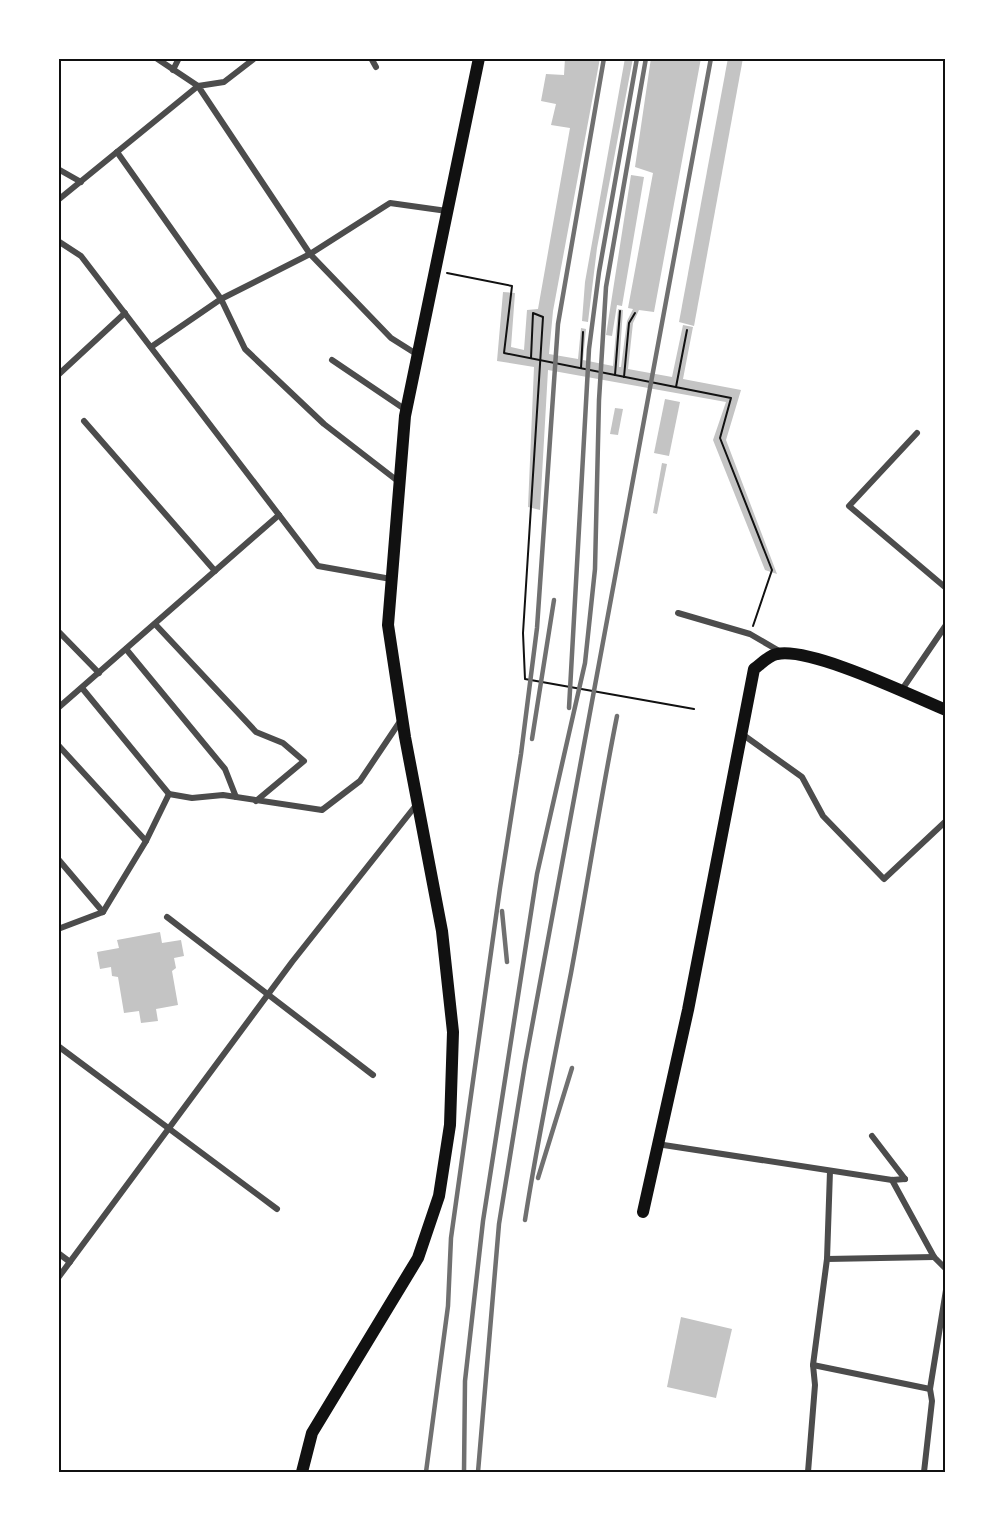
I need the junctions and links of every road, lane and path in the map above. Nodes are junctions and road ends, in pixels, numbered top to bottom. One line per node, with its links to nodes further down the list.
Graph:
1 (156, 58): 7 (street)
2 (179, 58): 7 (street)
3 (255, 58): 8 (street)
4 (371, 58): 6 (street)
5 (479, 58): 13 (main road)
6 (376, 67)
7 (173, 70): 8 (street)
8 (198, 86): 9 (street); 15 (street)
9 (117, 152): 11 (street); 17 (street)
10 (58, 169): 11 (street)
11 (81, 182): 12 (street)
12 (58, 200)
13 (447, 211): 15 (street); 16 (main road)
14 (58, 241): 19 (street)
15 (310, 254): 17 (street); 24 (street)
16 (435, 270): 24 (main road); 25 (path)
17 (221, 299): 23 (street); 35 (street)
18 (621, 311): 29 (path)
19 (125, 313): 23 (street); 28 (street)
20 (634, 313): 30 (path)
21 (687, 330): 31 (path)
22 (583, 332): 27 (path)
23 (151, 347): 36 (street)
24 (418, 355): 32 (main road)
25 (531, 359): 27 (path); 51 (path)
26 (332, 360): 32 (street)
27 (581, 368): 29 (path)
28 (58, 375)
29 (615, 375): 30 (path)
30 (624, 377): 31 (path)
31 (676, 387): 44 (path)
32 (406, 410): 35 (main road)
33 (84, 421): 37 (street)
34 (917, 433): 39 (street)
35 (400, 483): 38 (main road)
36 (279, 515): 37 (street); 38 (street)
37 (215, 571): 41 (street)
38 (392, 579): 53 (main road)
39 (945, 588)
40 (678, 612): 44 (street)
41 (155, 624): 45 (street); 58 (street)
42 (945, 625): 49 (street)
43 (58, 631): 47 (street)
44 (750, 634): 46 (street)
45 (126, 649): 47 (street); 57 (street)
46 (784, 653): 49 (main road); 54 (main road)
47 (99, 673): 48 (street)
48 (82, 688): 50 (street); 56 (street)
49 (901, 691): 52 (main road)
50 (58, 708)
51 (694, 709)
52 (945, 710)
53 (402, 719): 58 (street); 59 (main road)
54 (742, 734): 60 (street); 71 (main road)
55 (58, 745): 61 (street)
56 (169, 794): 57 (street); 61 (street)
57 (236, 797): 58 (street)
58 (256, 801)
59 (418, 803): 66 (street); 85 (main road)
60 (945, 821)
61 (146, 841): 63 (street)
62 (58, 859): 63 (street)
63 (103, 912): 65 (street)
64 (167, 917): 66 (street)
65 (58, 929)
66 (268, 994): 68 (street); 69 (street)
67 (58, 1046): 69 (street)
68 (373, 1075)
69 (168, 1129): 74 (street); 79 (street)
70 (872, 1136): 73 (street)
71 (657, 1143): 72 (street); 75 (main road)
72 (830, 1171): 73 (street); 78 (street)
73 (892, 1180): 77 (street)
74 (277, 1209)
75 (643, 1212)
76 (58, 1253): 79 (street)
77 (934, 1257): 78 (street); 80 (street)
78 (827, 1258): 83 (street)
79 (70, 1262): 81 (street)
80 (945, 1269)
81 (58, 1278)
82 (945, 1290): 84 (street)
83 (813, 1365): 84 (street); 86 (street)
84 (930, 1389): 87 (street)
85 (302, 1473)
86 (808, 1473)
87 (924, 1473)

